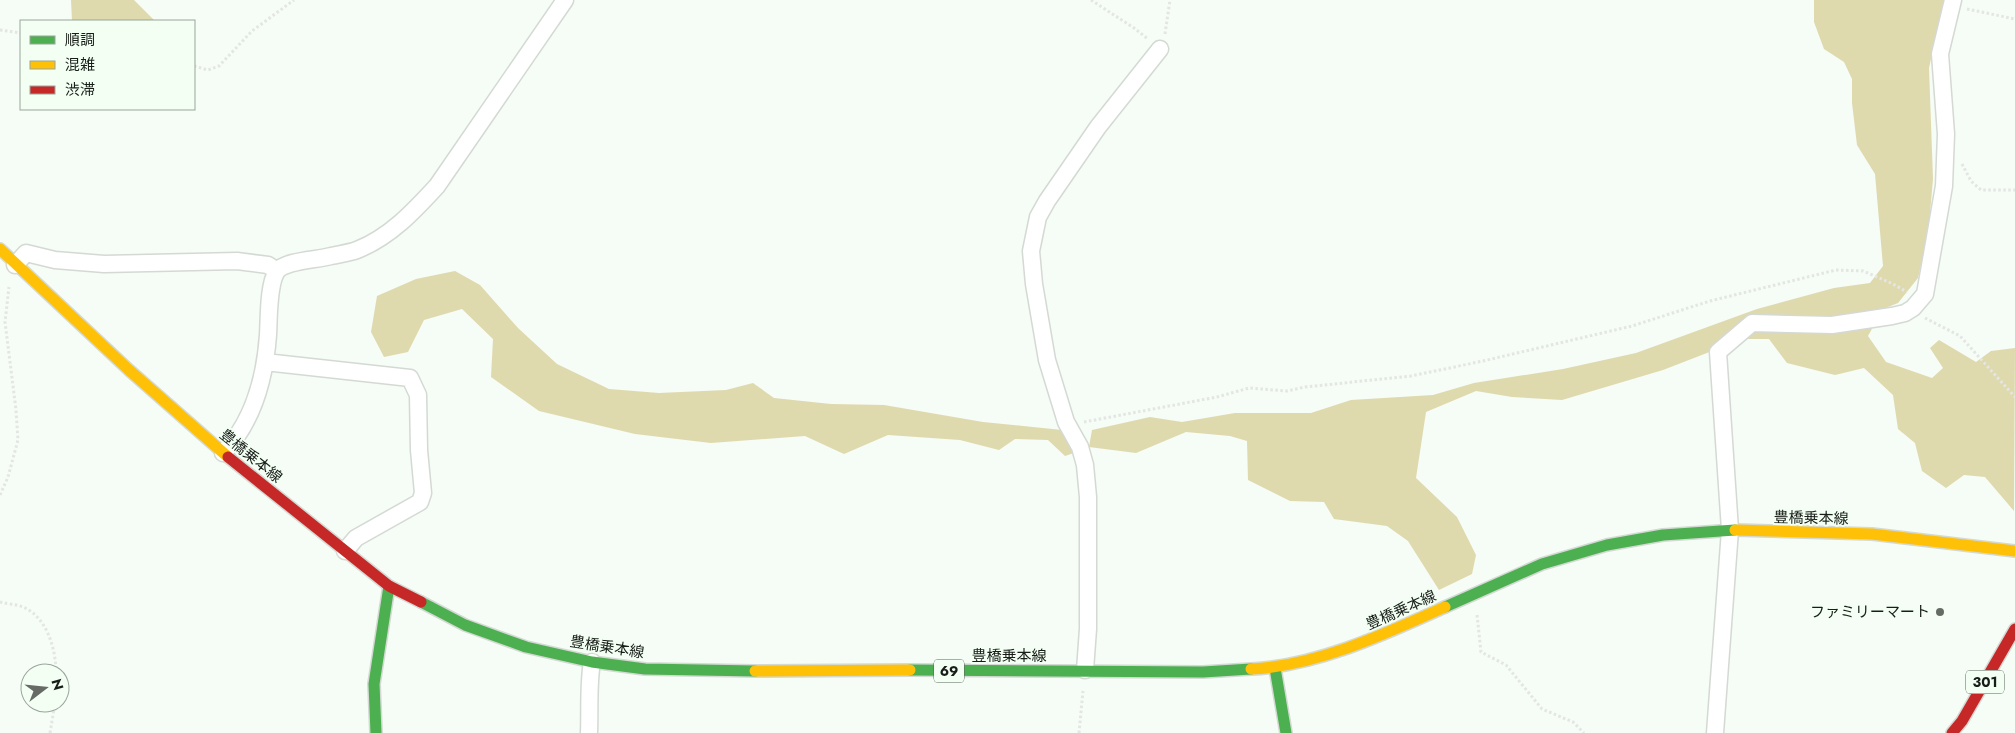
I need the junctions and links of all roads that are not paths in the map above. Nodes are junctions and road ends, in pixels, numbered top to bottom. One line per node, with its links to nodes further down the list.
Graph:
1 (565, 0): 6 (street)
2 (1953, 0): 9 (street)
3 (1160, 49): 16 (street)
4 (0, 249): 5 (main road, 豊橋乗本線 / 69)
5 (15, 265): 6 (street); 8 (main road, 豊橋乗本線 / 69)
6 (277, 271): 7 (street)
7 (265, 362): 8 (street); 10 (street)
8 (223, 453): 10 (main road, 豊橋乗本線 / 69)
9 (1730, 530): 11 (main road, 豊橋乗本線 / 69); 15 (main road, 豊橋乗本線 / 69); 20 (street)
10 (345, 551): 12 (main road, 豊橋乗本線 / 69)
11 (2015, 552)
12 (390, 586): 14 (main road, 豊橋乗本線 / 69); 17 (main road)
13 (2015, 629): 21 (main road, 301)
14 (592, 662): 16 (main road, 豊橋乗本線 / 69); 18 (street)
15 (1275, 668): 16 (main road, 豊橋乗本線 / 69); 19 (main road)
16 (1086, 670)
17 (376, 733)
18 (589, 733)
19 (1286, 733)
20 (1715, 733)
21 (1952, 733)

